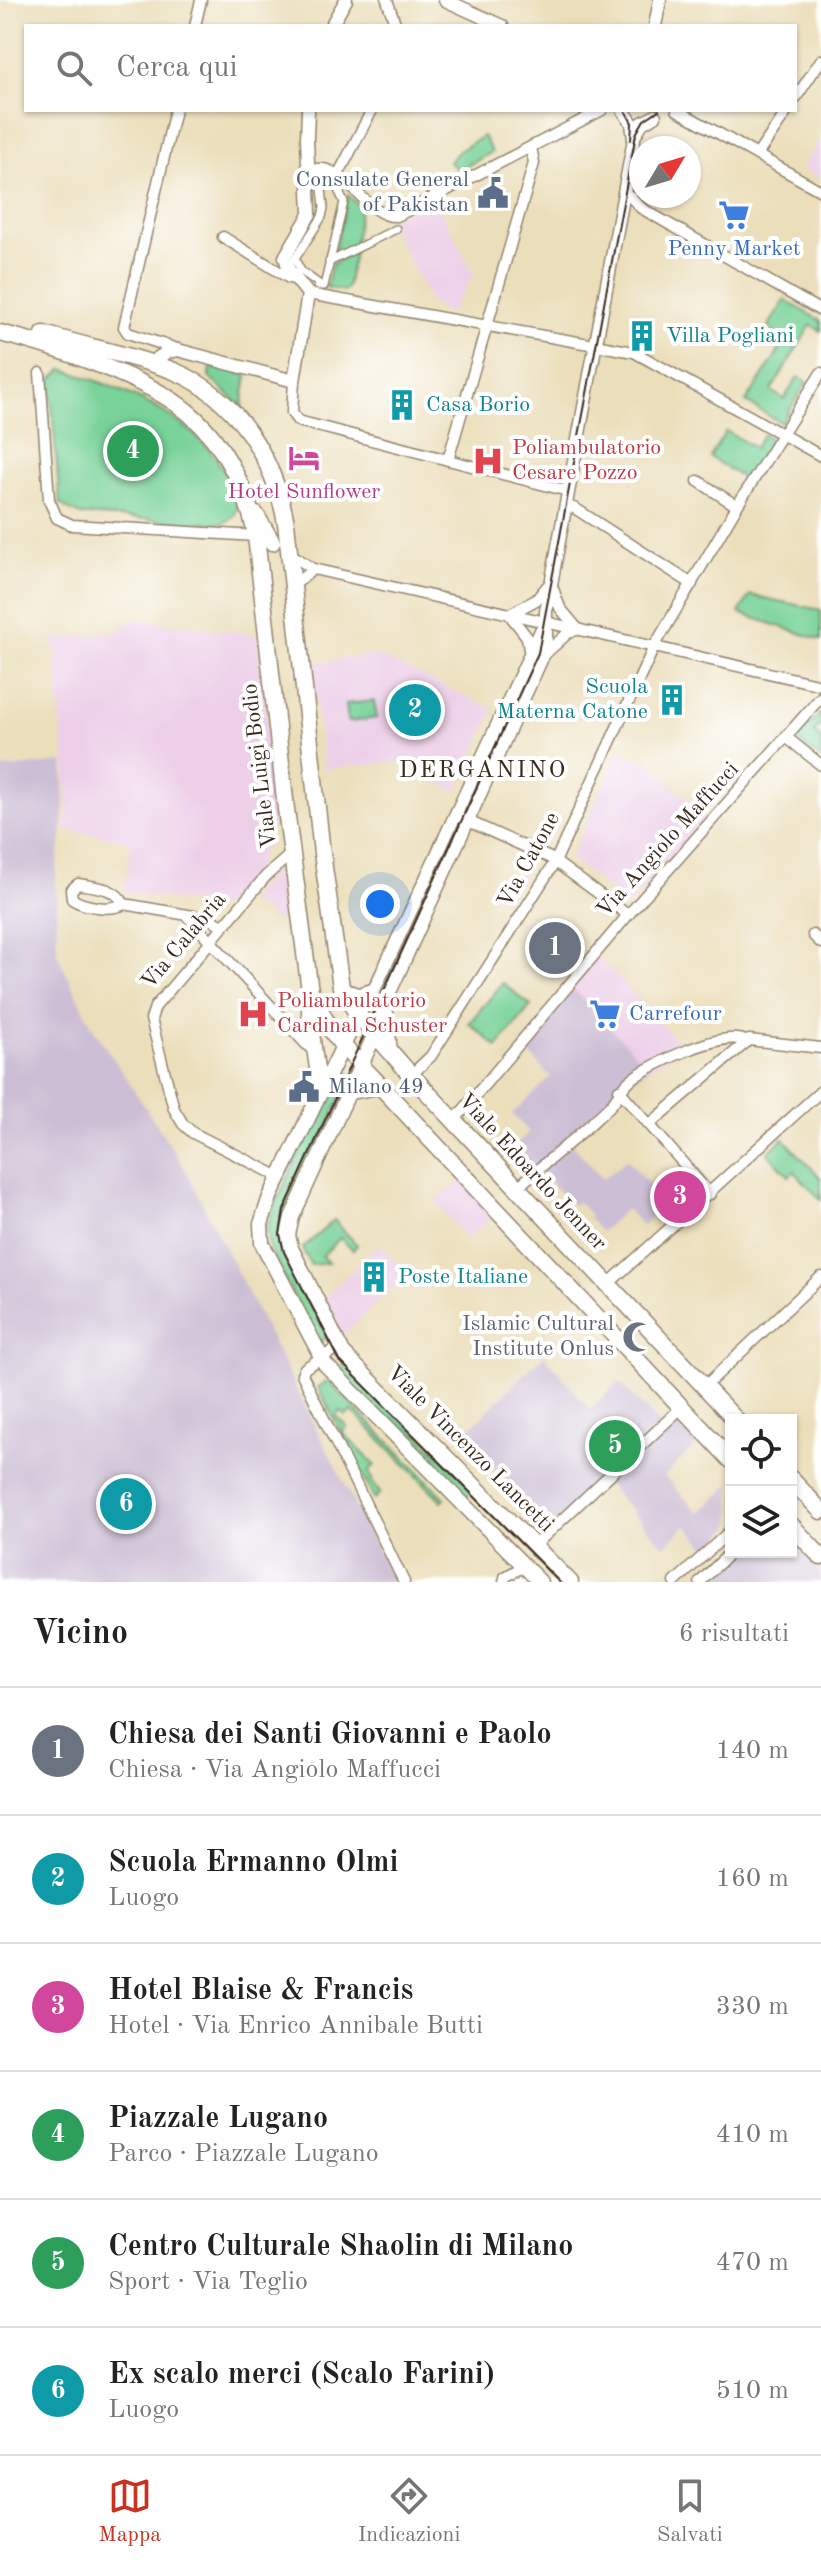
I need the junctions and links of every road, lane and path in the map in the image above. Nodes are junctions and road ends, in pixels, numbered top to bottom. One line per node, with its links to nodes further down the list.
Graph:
1 (201, 0): 6 (street)
2 (346, 0): 7 (street)
3 (387, 0): 8 (street)
4 (445, 0): 9 (street)
5 (660, 0): 10 (street)
6 (195, 24)
7 (332, 24)
8 (395, 24)
9 (498, 24)
10 (655, 24)
11 (821, 60): 12 (street)
12 (797, 96)
13 (175, 112): 49 (street)
14 (308, 112): 28 (street)
15 (371, 112): 30 (street)
16 (598, 112): 25 (street)
17 (624, 112): 22 (street)
18 (627, 112): 21 (street)
19 (681, 112): 26 (street)
20 (787, 112): 26 (street)
21 (659, 113): 23 (street)
22 (634, 136)
23 (635, 136)
24 (629, 146): 36 (street)
25 (531, 147): 30 (street); 47 (street)
26 (757, 155): 32 (street)
27 (629, 164): 31 (street)
28 (308, 172): 29 (street); 30 (street); 39 (street)
29 (321, 178): 30 (street); 44 (street)
30 (340, 179): 40 (street)
31 (626, 179): 33 (street); 36 (street)
32 (821, 191)
33 (629, 192)
34 (629, 202): 43 (street)
35 (641, 208): 45 (street)
36 (620, 213): 43 (street)
37 (396, 229): 40 (street)
38 (223, 237): 41 (street)
39 (285, 257): 41 (street); 42 (street)
40 (329, 262): 44 (street)
41 (271, 268): 42 (street)
42 (296, 279): 44 (street)
43 (607, 281): 50 (street)
44 (315, 288): 47 (street); 56 (street)
45 (821, 311)
46 (0, 322): 52 (main road)
47 (487, 327): 50 (street); 59 (street)
48 (0, 333): 52 (main road)
49 (150, 340): 51 (street); 53 (street)
50 (595, 345): 57 (street); 62 (street)
51 (178, 350): 53 (street); 56 (street)
52 (84, 353): 53 (main road); 61 (main road)
53 (156, 358): 69 (main road)
54 (40, 373): 66 (street)
55 (821, 373): 57 (street, Via Catone)
56 (294, 381): 59 (street)
57 (782, 434): 58 (street); 64 (street, Via Catone)
58 (821, 456)
59 (448, 460): 62 (street)
60 (698, 481): 64 (street)
61 (242, 489): 65 (main road, Viale Luigi Bodio); 68 (main road)
62 (568, 491): 63 (street)
63 (565, 505): 71 (street); 72 (street)
64 (737, 506): 72 (street, Via Catone)
65 (249, 509): 66 (street); 67 (main road, Viale Luigi Bodio)
66 (226, 534): 67 (street)
67 (256, 536): 68 (main road); 88 (main road, Viale Luigi Bodio)
68 (272, 542): 69 (main road)
69 (289, 553): 70 (street); 73 (main road)
70 (313, 569): 73 (street); 74 (street)
71 (552, 577): 74 (street); 75 (street); 76 (street)
72 (692, 584): 77 (street, Via Catone)
73 (292, 587): 97 (main road)
74 (507, 614): 75 (street); 78 (street)
75 (545, 622): 76 (street); 78 (street); 79 (street)
76 (581, 629): 77 (street); 79 (street)
77 (654, 647): 80 (street); 89 (street, Via Catone)
78 (529, 650): 86 (street)
79 (543, 658): 87 (street)
80 (804, 681): 81 (street); 83 (street)
81 (821, 685)
82 (821, 697): 83 (street, Via Angiolo Maffucci)
83 (817, 706): 84 (street, Via Angiolo Maffucci)
84 (786, 737): 85 (street); 93 (street, Via Angiolo Maffucci)
85 (821, 765)
86 (455, 815): 87 (street); 98 (street)
87 (468, 821): 89 (street); 100 (street)
88 (292, 853): 90 (street, Via Calabria); 91 (main road, Viale Luigi Bodio)
89 (555, 862): 93 (street); 109 (street, Via Catone)
90 (273, 870): 91 (street); 95 (street, Via Calabria)
91 (295, 879): 99 (main road, Viale Luigi Bodio)
92 (124, 904): 92 (street); 94 (street)
93 (628, 915): 115 (street, Via Angiolo Maffucci)
94 (186, 916): 95 (street); 96 (street)
95 (223, 926): 96 (street, Via Calabria)
96 (211, 941): 106 (street); 117 (street, Via Calabria)
97 (341, 987): 98 (street); 101 (main road, Viale Edoardo Jenner)
98 (375, 988): 101 (street)
99 (310, 991): 104 (main road); 106 (main road)
100 (387, 999): 102 (street); 107 (street)
101 (358, 1015): 102 (main road, Viale Edoardo Jenner); 104 (main road)
102 (375, 1034): 107 (main road, Viale Edoardo Jenner); 108 (main road)
103 (748, 1041): 105 (street); 112 (street); 116 (street)
104 (342, 1045): 108 (main road); 111 (main road)
105 (821, 1048)
106 (314, 1049): 111 (main road)
107 (392, 1053): 109 (main road, Viale Edoardo Jenner)
108 (361, 1065): 110 (main road); 114 (main road)
109 (411, 1075): 115 (main road, Viale Edoardo Jenner)
110 (384, 1088): 114 (street); 122 (main road)
111 (320, 1090): 117 (main road)
112 (619, 1090): 116 (street); 118 (street)
113 (821, 1091): 119 (street)
114 (349, 1094): 123 (main road, Viale Vincenzo Lancetti)
115 (454, 1121): 118 (main road, Viale Edoardo Jenner)
116 (650, 1124): 119 (street)
117 (280, 1177): 124 (main road, Viale Vincenzo Lancetti)
118 (517, 1188): 121 (main road, Viale Edoardo Jenner)
119 (710, 1194): 121 (street)
120 (821, 1277): 125 (street)
121 (607, 1285): 122 (main road, Viale Edoardo Jenner); 125 (main road, Viale Edoardo Jenner)
122 (586, 1306): 126 (main road)
123 (339, 1347): 124 (street); 133 (main road, Viale Vincenzo Lancetti)
124 (321, 1358): 136 (main road, Viale Vincenzo Lancetti); 137 (street)
125 (704, 1387): 127 (main road, Viale Edoardo Jenner)
126 (682, 1407): 128 (main road); 133 (street)
127 (730, 1414)
128 (725, 1454)
129 (797, 1485): 130 (main road)
130 (821, 1511)
131 (797, 1531): 134 (main road)
132 (725, 1536): 141 (street)
133 (535, 1545): 140 (main road, Viale Vincenzo Lancetti)
134 (821, 1557)
135 (725, 1558): 142 (street)
136 (526, 1568): 138 (street); 139 (main road, Viale Vincenzo Lancetti)
137 (404, 1582)
138 (504, 1582)
139 (540, 1582)
140 (571, 1582)
141 (675, 1582)
142 (700, 1582)

